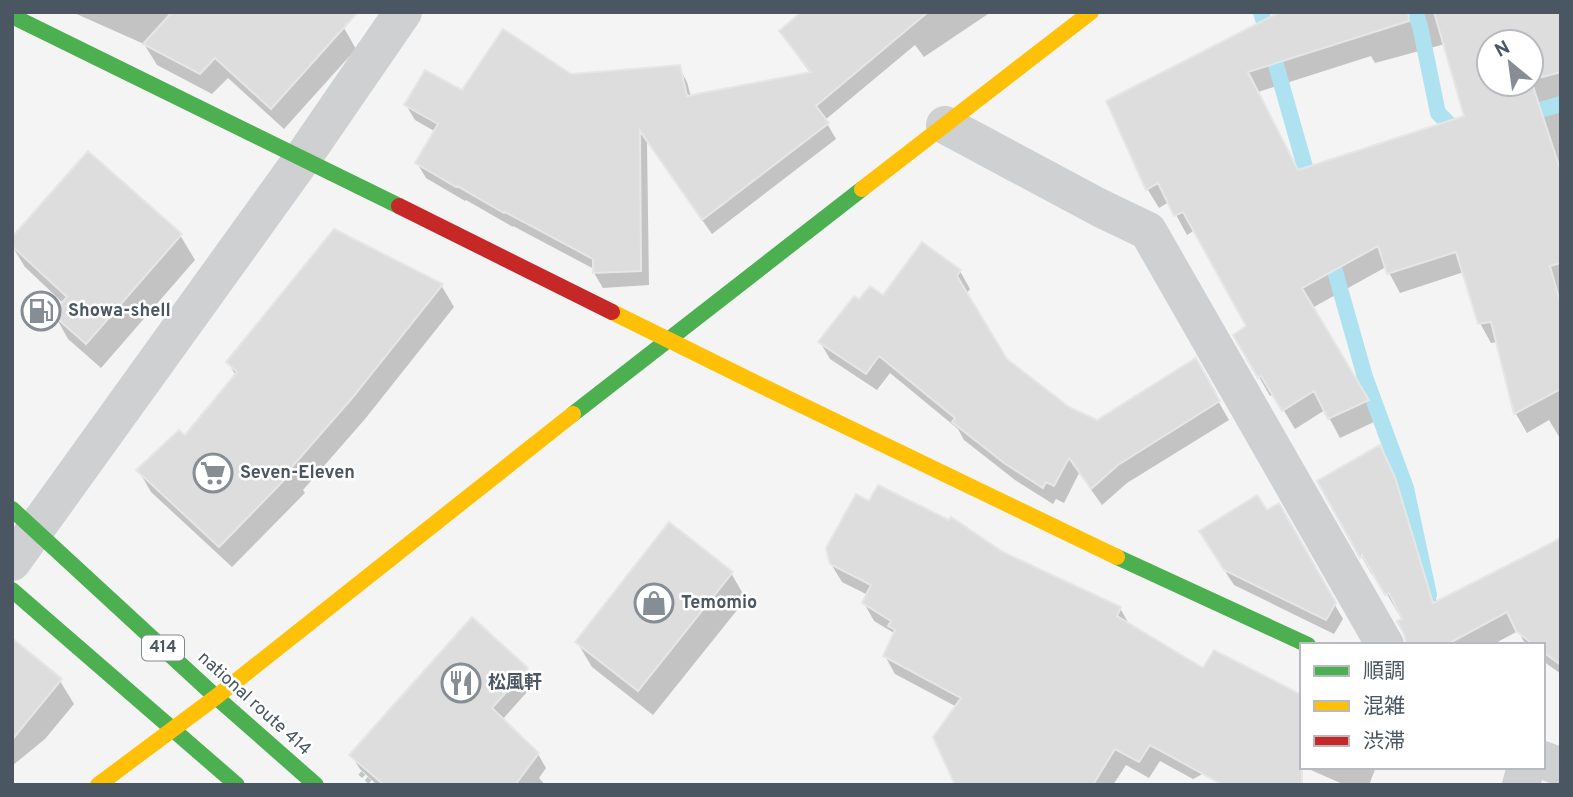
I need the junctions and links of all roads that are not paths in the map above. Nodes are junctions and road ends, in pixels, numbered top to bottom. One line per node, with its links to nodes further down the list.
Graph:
1 (402, 12): 5 (street)
2 (1091, 12): 4 (main road)
3 (12, 16): 5 (main road)
4 (945, 125): 6 (main road); 11 (street)
5 (302, 159): 6 (main road); 7 (street)
6 (667, 339): 10 (main road); 12 (main road)
7 (24, 519): 8 (street); 12 (main road, national route 414 / 414)
8 (12, 562)
9 (12, 590): 13 (main road)
10 (1304, 643)
11 (1384, 643)
12 (216, 697): 13 (main road); 16 (main road, national route 414 / 414)
13 (173, 729): 14 (main road); 15 (main road)
14 (98, 785)
15 (236, 785)
16 (316, 785)

